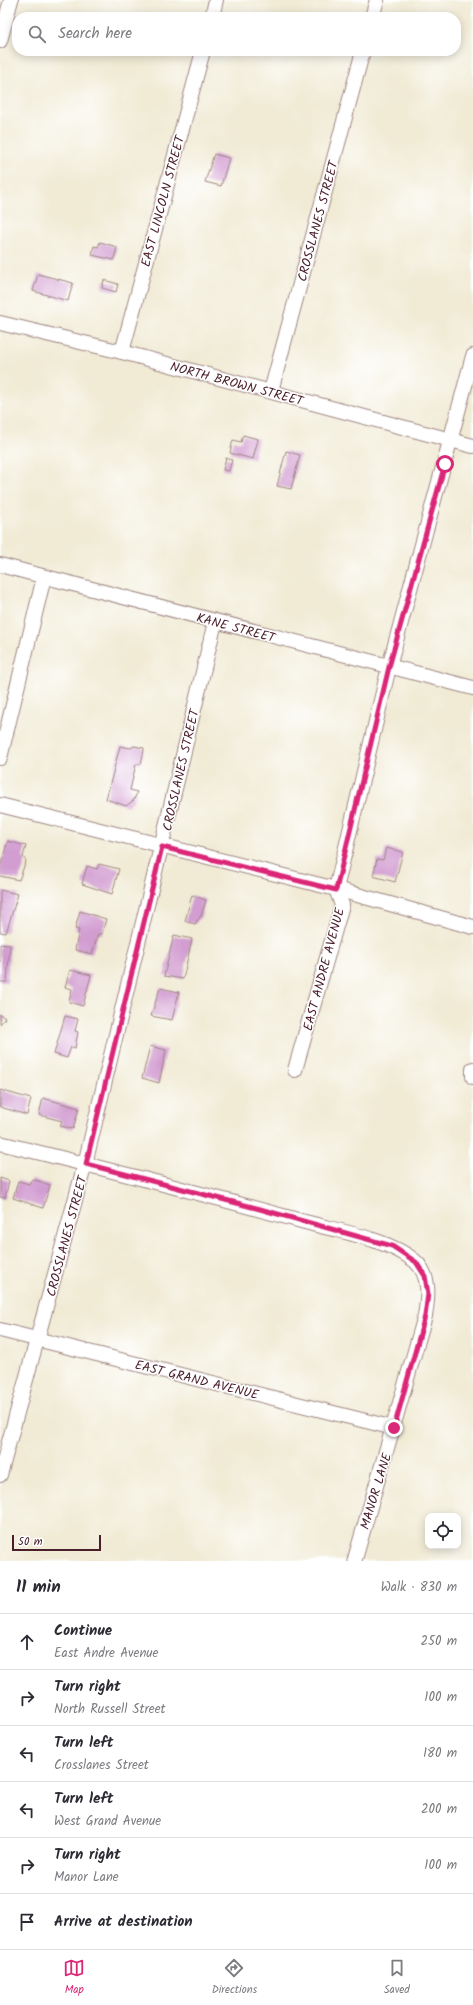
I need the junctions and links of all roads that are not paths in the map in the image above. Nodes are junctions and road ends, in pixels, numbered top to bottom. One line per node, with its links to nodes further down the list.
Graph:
1 (11, 0): 6 (street)
2 (216, 0): 4 (street)
3 (377, 0): 5 (street)
4 (213, 12)
5 (373, 12)
6 (0, 41)
7 (202, 56): 10 (street, EAST LINCOLN STREET)
8 (362, 56): 12 (street, CROSSLANES STREET)
9 (0, 323): 10 (street, NORTH BROWN STREET)
10 (122, 352): 12 (street, NORTH BROWN STREET)
11 (473, 356): 13 (street, EAST ANDRE AVENUE)
12 (271, 392): 13 (street, NORTH BROWN STREET)
13 (451, 440): 14 (street, NORTH BROWN STREET); 18 (street, EAST ANDRE AVENUE)
14 (473, 446)
15 (0, 565): 16 (street, KANE STREET)
16 (44, 577): 17 (street, KANE STREET); 20 (street)
17 (215, 622): 18 (street, KANE STREET); 22 (street, CROSSLANES STREET)
18 (389, 667): 19 (street, KANE STREET); 23 (street, EAST ANDRE AVENUE)
19 (473, 688)
20 (0, 758)
21 (0, 805): 22 (street)
22 (162, 847): 23 (street); 29 (street, CROSSLANES STREET)
23 (336, 890): 24 (street); 26 (street, EAST ANDRE AVENUE)
24 (473, 926)
25 (473, 1069): 27 (street)
26 (295, 1070)
27 (473, 1077)
28 (0, 1143): 29 (street)
29 (86, 1164): 31 (street, CROSSLANES STREET); 32 (street, MANOR LANE)
30 (0, 1330): 31 (street, EAST GRAND AVENUE)
31 (38, 1339): 32 (street, EAST GRAND AVENUE); 33 (street, CROSSLANES STREET)
32 (394, 1428): 34 (street, MANOR LANE)
33 (0, 1475)
34 (355, 1560)

